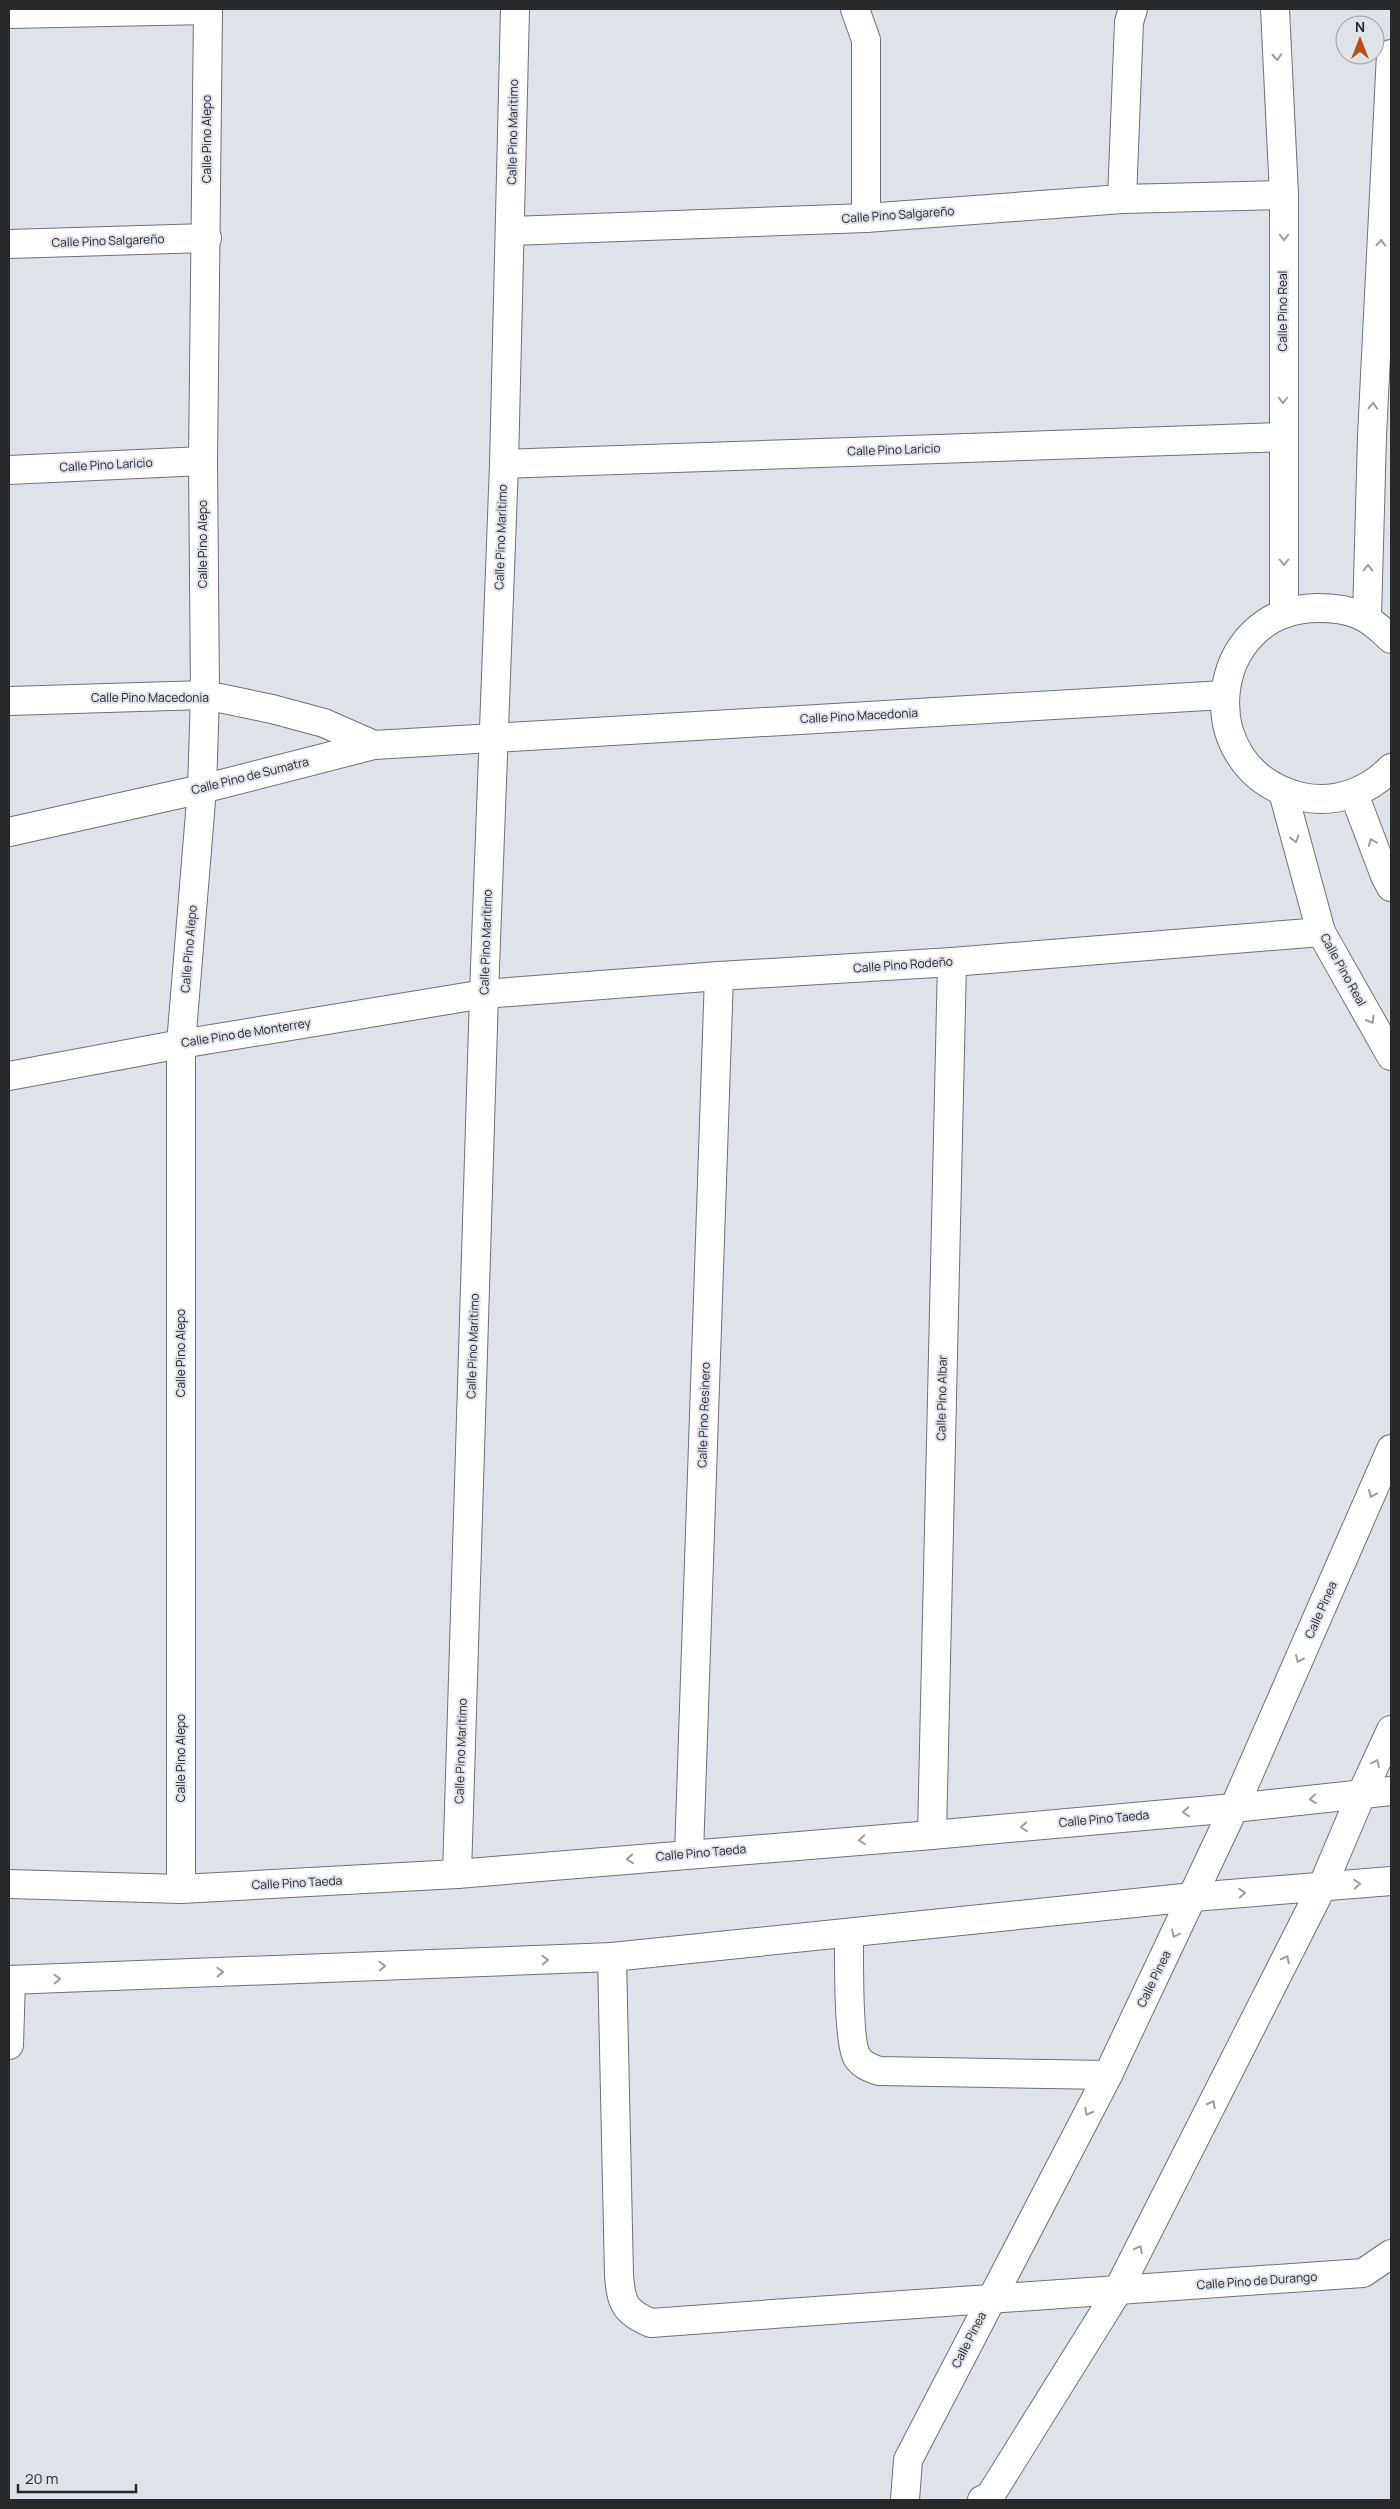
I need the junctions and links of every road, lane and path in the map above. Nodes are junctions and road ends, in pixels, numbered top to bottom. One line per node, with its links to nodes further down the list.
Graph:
1 (208, 9): 5 (street); 13 (street, Calle Pino Alepo)
2 (516, 9): 12 (street, Calle Pino Marítimo)
3 (855, 9): 11 (street)
4 (1275, 9): 8 (street, Calle Pino Real, one-way to 8)
5 (9, 14)
6 (1131, 16): 10 (street)
7 (1391, 54): 9 (street)
8 (1284, 195): 10 (street, Calle Pino Salgareño); 16 (street, Calle Pino Real, one-way to 16)
9 (1388, 196): 15 (street, one-way to 9)
10 (1122, 199): 11 (street, Calle Pino Salgareño)
11 (866, 218): 12 (street, Calle Pino Salgareño)
12 (511, 231): 18 (street, Calle Pino Marítimo)
13 (207, 238): 14 (street, Calle Pino Salgareño); 17 (street, Calle Pino Alepo)
14 (9, 244)
15 (1381, 436): 21 (street, one-way to 15)
16 (1283, 437): 18 (street, Calle Pino Laricio); 20 (street, Calle Pino Real, one-way to 20)
17 (203, 461): 19 (street, Calle Pino Laricio); 24 (street, Calle Pino Alepo)
18 (504, 464): 26 (street, Calle Pino Marítimo)
19 (9, 470)
20 (1284, 614): 21 (street); 23 (street)
21 (1367, 617): 22 (street)
22 (1391, 639)
23 (1224, 695): 26 (street, Calle Pino Macedonia); 30 (street)
24 (205, 696): 25 (street, Calle Pino Macedonia); 27 (street, Calle Pino Macedonia); 29 (street, Calle Pino Alepo)
25 (9, 701)
26 (493, 736): 27 (street, Calle Pino de Sumatra); 37 (street, Calle Pino Marítimo)
27 (374, 745): 29 (street, Calle Pino de Sumatra)
28 (1391, 768): 31 (street)
29 (202, 789): 32 (street, Calle Pino de Sumatra); 38 (street, Calle Pino Alepo)
30 (1282, 792): 31 (street); 34 (street, Calle Pino Real, one-way to 34)
31 (1354, 794): 33 (street, one-way to 31)
32 (9, 832)
33 (1391, 887)
34 (1321, 932): 35 (street, Calle Pino Rodeño); 39 (street, Calle Pino Real, one-way to 39)
35 (952, 962): 36 (street, Calle Pino Rodeño); 46 (street, Calle Pino Albar)
36 (718, 976): 37 (street, Calle Pino Rodeño); 47 (street, Calle Pino Resinero)
37 (484, 994): 38 (street, Calle Pino de Monterrey); 48 (street, Calle Pino Marítimo)
38 (181, 1044): 40 (street, Calle Pino de Monterrey); 52 (street, Calle Pino Alepo)
39 (1391, 1056)
40 (9, 1076)
41 (1391, 1449): 45 (street, Calle Pinea, one-way to 45)
42 (1391, 1730): 44 (street, one-way to 42)
43 (1391, 1791): 44 (street, Calle Pino Taeda)
44 (1362, 1793): 45 (street, Calle Pino Taeda, one-way to 45); 51 (street)
45 (1234, 1808): 46 (street, Calle Pino Taeda, one-way to 46); 53 (street, Calle Pinea)
46 (932, 1835): 47 (street, Calle Pino Taeda, one-way to 47)
47 (689, 1854): 48 (street, Calle Pino Taeda, one-way to 48)
48 (458, 1874): 52 (street, Calle Pino Taeda)
49 (1391, 1881): 51 (street, one-way to 49)
50 (9, 1884): 52 (street, Calle Pino Taeda)
51 (1322, 1887): 53 (street, one-way to 51); 60 (street, one-way to 51)
52 (181, 1889)
53 (1193, 1896): 54 (street); 58 (street, Calle Pinea, one-way to 58)
54 (849, 1934): 55 (street); 58 (street)
55 (612, 1957): 56 (street, one-way to 55); 61 (street, Calle Pino de Durango)
56 (10, 1980): 57 (street)
57 (9, 2045)
58 (1108, 2075): 61 (street, Calle Pinea, one-way to 61)
59 (1391, 2254): 60 (street, Calle Pino de Durango)
60 (1117, 2292): 61 (street, Calle Pino de Durango); 63 (street)
61 (991, 2298): 62 (street, Calle Pinea)
62 (905, 2500)
63 (982, 2500)

